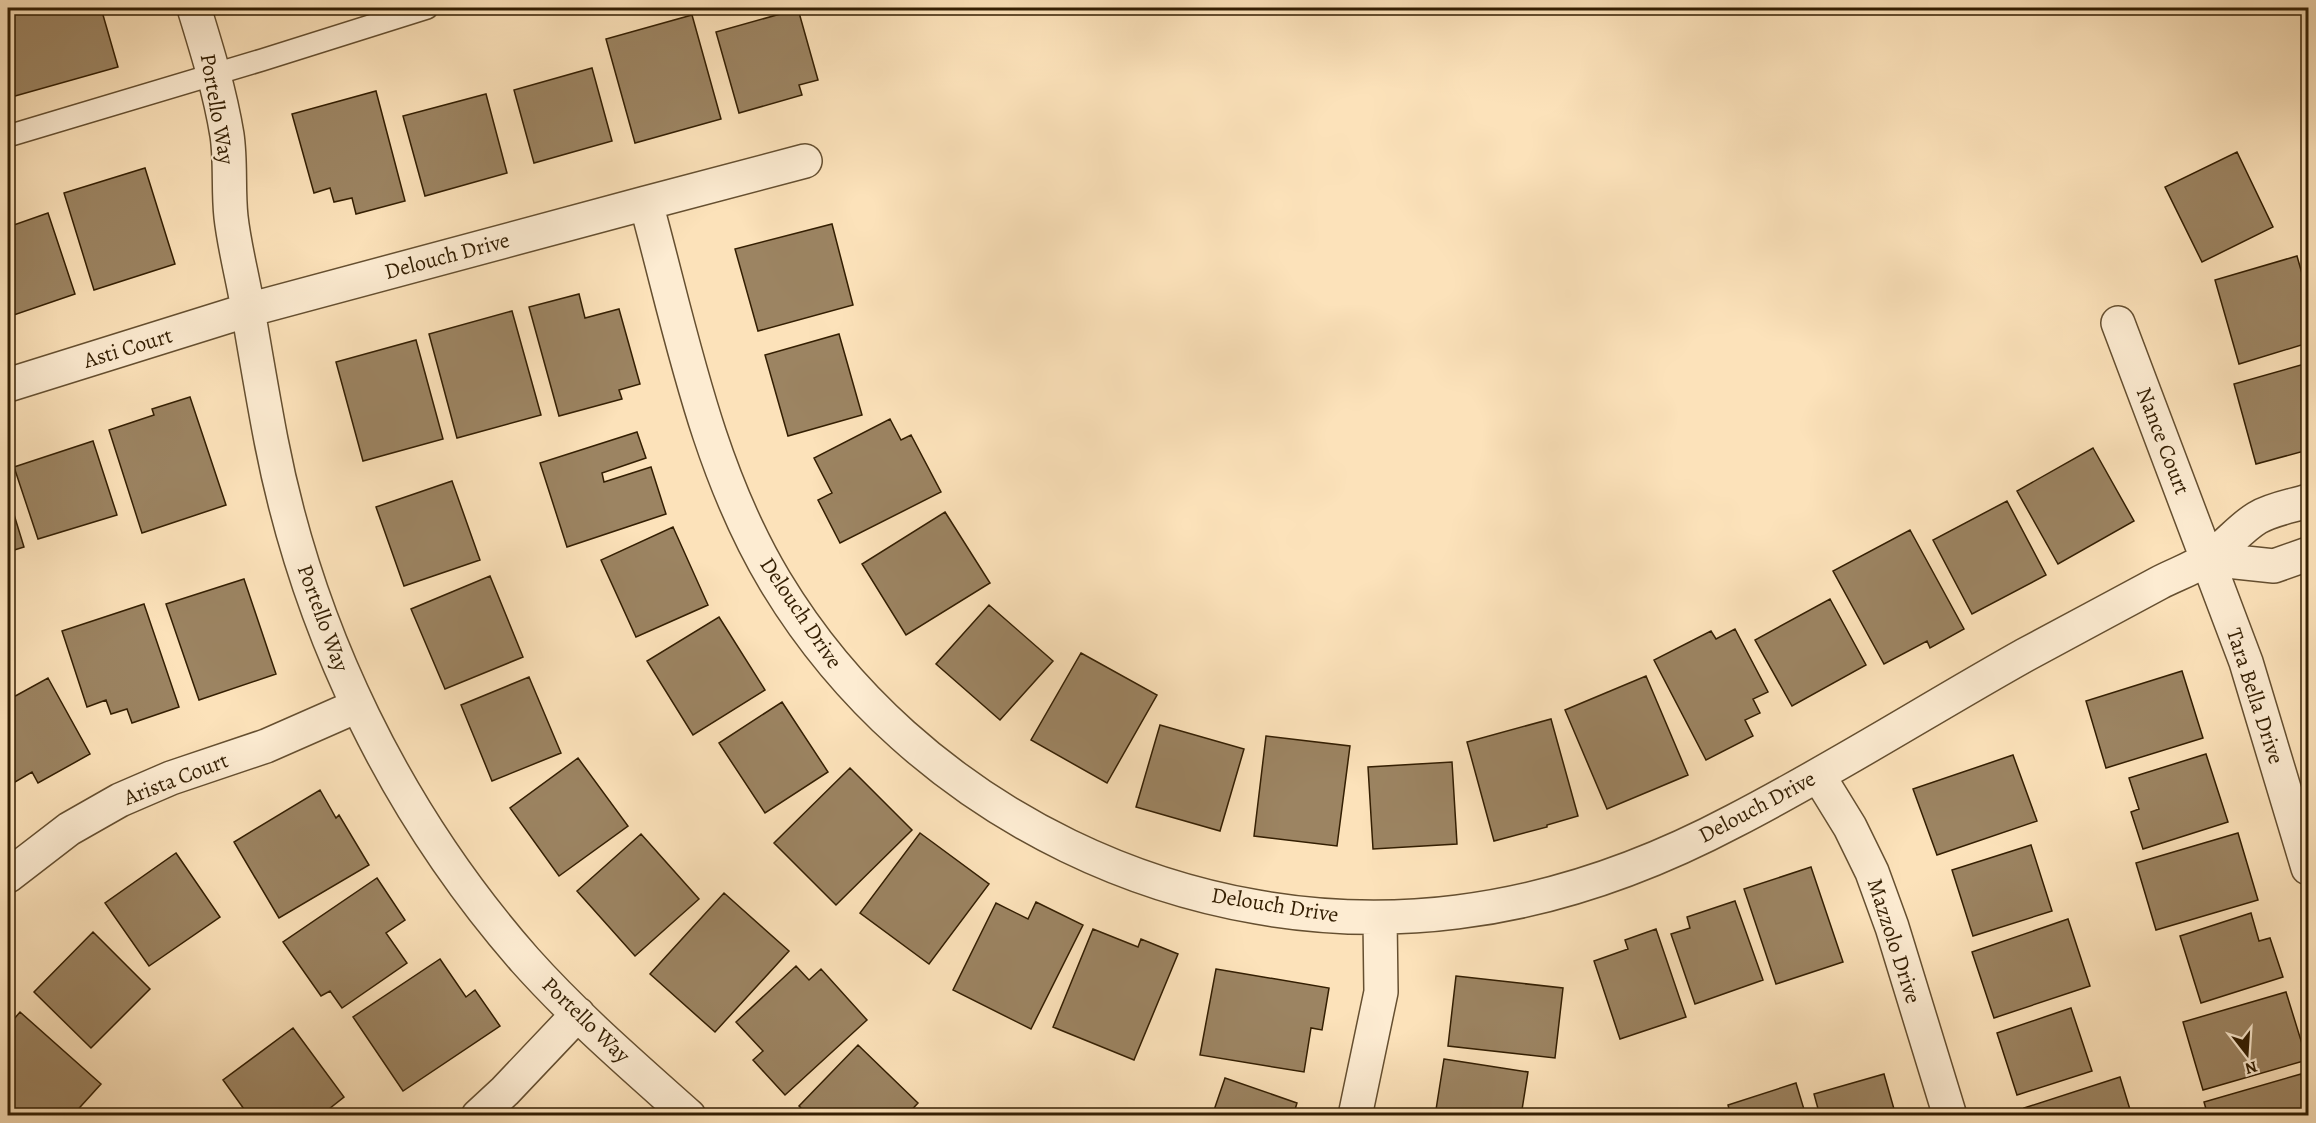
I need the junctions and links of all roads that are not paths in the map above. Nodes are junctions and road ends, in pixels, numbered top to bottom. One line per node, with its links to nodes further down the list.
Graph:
1 (194, 8): 3 (street, Portello Way)
2 (427, 8): 3 (lane)
3 (214, 74): 4 (lane); 7 (street, Portello Way)
4 (8, 136)
5 (805, 161): 6 (street, Delouch Drive)
6 (646, 203): 7 (street, Delouch Drive); 17 (street, Delouch Drive)
7 (248, 310): 9 (street, Asti Court); 13 (street, Portello Way)
8 (2118, 323): 12 (street, Nance Court)
9 (8, 386)
10 (2308, 501): 12 (street, Delouch Drive)
11 (2308, 554): 12 (street)
12 (2208, 559): 14 (street, Delouch Drive); 15 (street, Tara Bella Drive)
13 (357, 706): 16 (street, Arista Court); 18 (street, Portello Way)
14 (1818, 775): 17 (street, Delouch Drive); 22 (street, Mazzolo Drive)
15 (2308, 868)
16 (8, 876)
17 (1380, 918): 21 (street)
18 (578, 1014): 19 (street); 20 (street, Portello Way)
19 (478, 1116)
20 (689, 1116)
21 (1355, 1116)
22 (1950, 1116)

